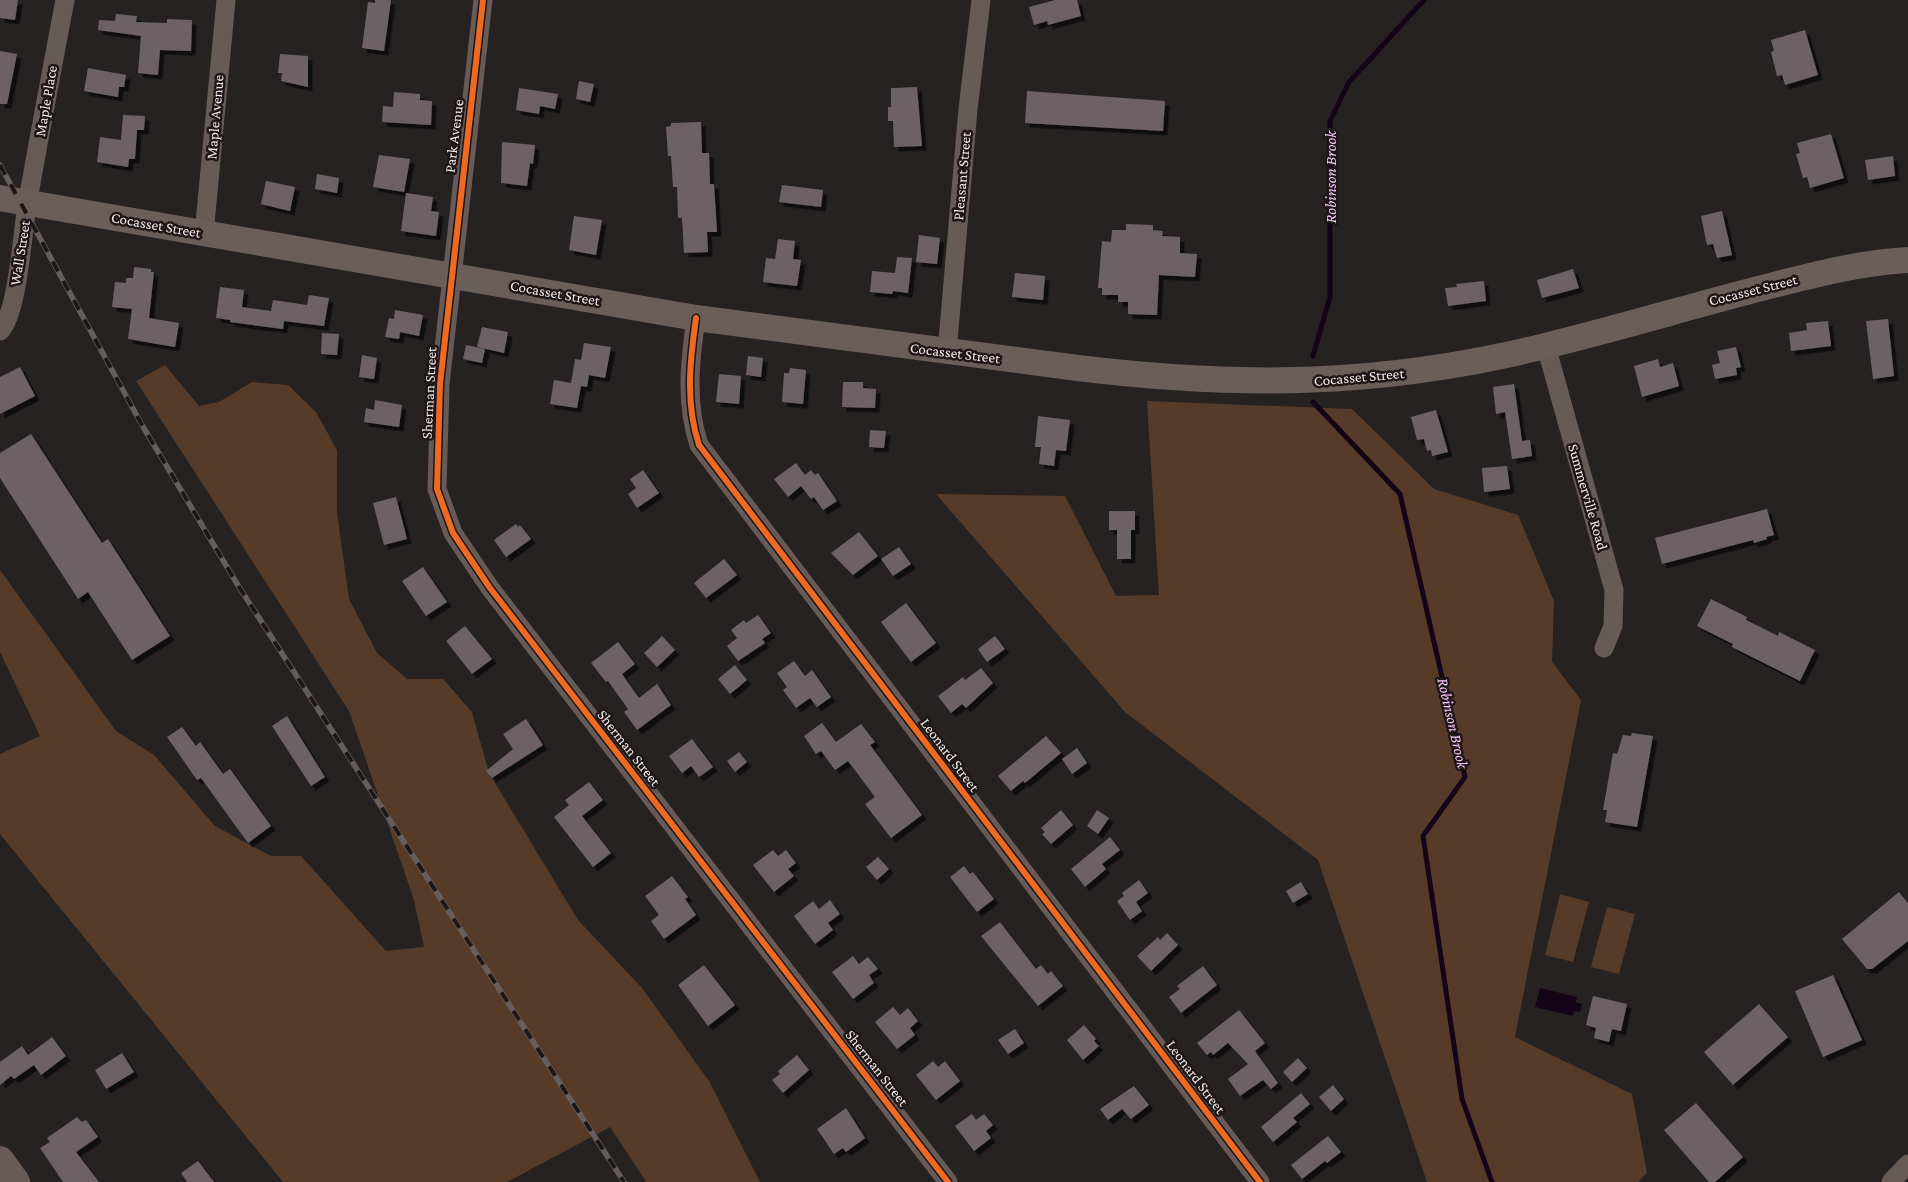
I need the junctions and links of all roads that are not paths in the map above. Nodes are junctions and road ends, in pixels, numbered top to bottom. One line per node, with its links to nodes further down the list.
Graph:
1 (65, 0): 6 (street, Maple Place)
2 (226, 0): 7 (street, Maple Avenue)
3 (483, 0): 9 (street, Park Avenue)
4 (981, 0): 13 (street, Pleasant Street)
5 (0, 198): 6 (main road, Cocasset Street)
6 (28, 203): 7 (main road, Cocasset Street); 11 (street, Wall Street)
7 (204, 234): 9 (main road, Cocasset Street)
8 (1908, 260): 12 (main road, Cocasset Street)
9 (450, 276): 10 (main road, Cocasset Street); 18 (street, Sherman Street)
10 (696, 318): 13 (main road, Cocasset Street); 19 (street, Leonard Street)
11 (0, 331)
12 (1546, 346): 13 (main road, Cocasset Street); 14 (street, Summerville Road)
13 (947, 352)
14 (1604, 648)
15 (0, 1160): 17 (main road)
16 (1908, 1164): 20 (street)
17 (16, 1182)
18 (948, 1182)
19 (1260, 1182)
20 (1891, 1182)

